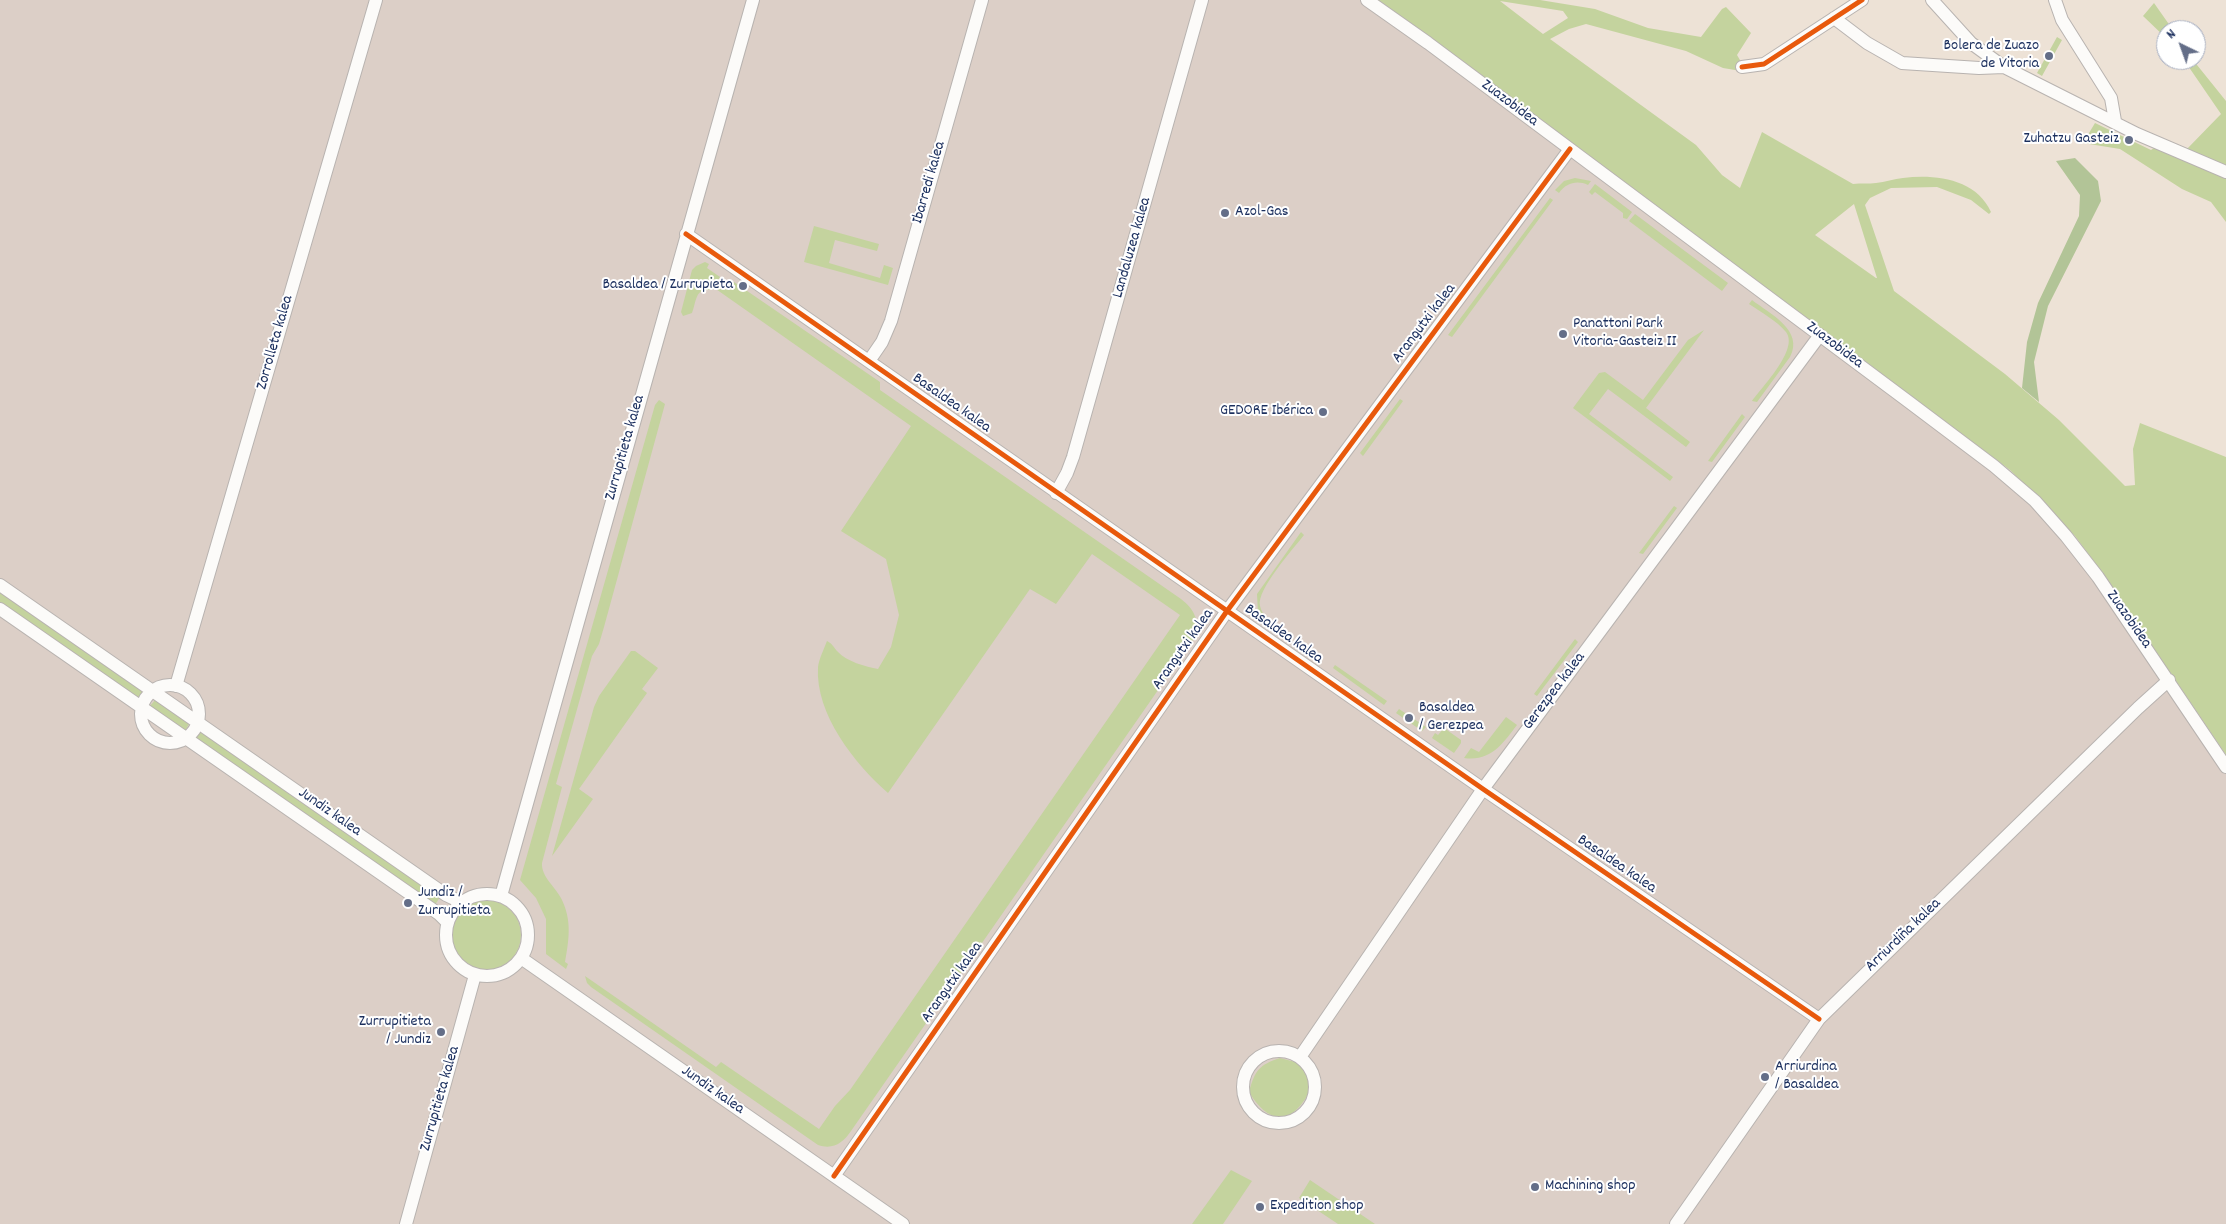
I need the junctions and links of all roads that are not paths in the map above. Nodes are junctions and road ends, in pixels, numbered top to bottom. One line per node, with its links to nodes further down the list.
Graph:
1 (376, 0): 23 (street, Zorrolleta kalea)
2 (753, 0): 15 (street, Zurrupitieta kalea)
3 (982, 0): 17 (street, Ibarredi kalea)
4 (1202, 0): 18 (street, Landaluzea kalea)
5 (1367, 0): 13 (street, Zuazobidea)
6 (1862, 0): 9 (street)
7 (1932, 0): 11 (street)
8 (2055, 0): 12 (street)
9 (1834, 18): 10 (street); 11 (street)
10 (1742, 67)
11 (2004, 67): 12 (street)
12 (2115, 121): 14 (street)
13 (1570, 150): 16 (street, Zuazobidea); 21 (street, Arangutxi kalea)
14 (2226, 172)
15 (686, 234): 17 (street, Basaldea kalea); 30 (street, Zurrupitieta kalea)
16 (1820, 335): 22 (street, Zuazobidea); 29 (street, Gerezpea kalea)
17 (869, 361): 18 (street, Basaldea kalea)
18 (1056, 493): 21 (street, Basaldea kalea)
19 (0, 585): 24 (street, Jundiz kalea)
20 (0, 609): 25 (street, Jundiz kalea)
21 (1227, 611): 29 (street, Basaldea kalea); 37 (street, Arangutxi kalea)
22 (2169, 680): 28 (street, Zuazobidea); 35 (street, Arriurdiña kalea)
23 (176, 686): 24 (street); 26 (street)
24 (152, 690): 25 (street); 26 (street, Jundiz kalea)
25 (142, 707): 27 (street, Jundiz kalea); 27 (street)
26 (198, 722): 27 (street); 31 (street, Jundiz kalea)
27 (186, 738): 32 (street, Jundiz kalea)
28 (2226, 767)
29 (1482, 789): 35 (street, Basaldea kalea); 36 (street, Gerezpea kalea)
30 (501, 896): 31 (street); 33 (street)
31 (461, 902): 32 (street)
32 (447, 922): 34 (street)
33 (521, 958): 34 (street); 37 (street, Jundiz kalea)
34 (475, 975): 38 (street, Zurrupitieta kalea)
35 (1819, 1019): 40 (street, Arriurdiña kalea)
36 (1300, 1057): 36 (street)
37 (834, 1176): 39 (street, Jundiz kalea)
38 (406, 1224)
39 (903, 1224)
40 (1676, 1224)

